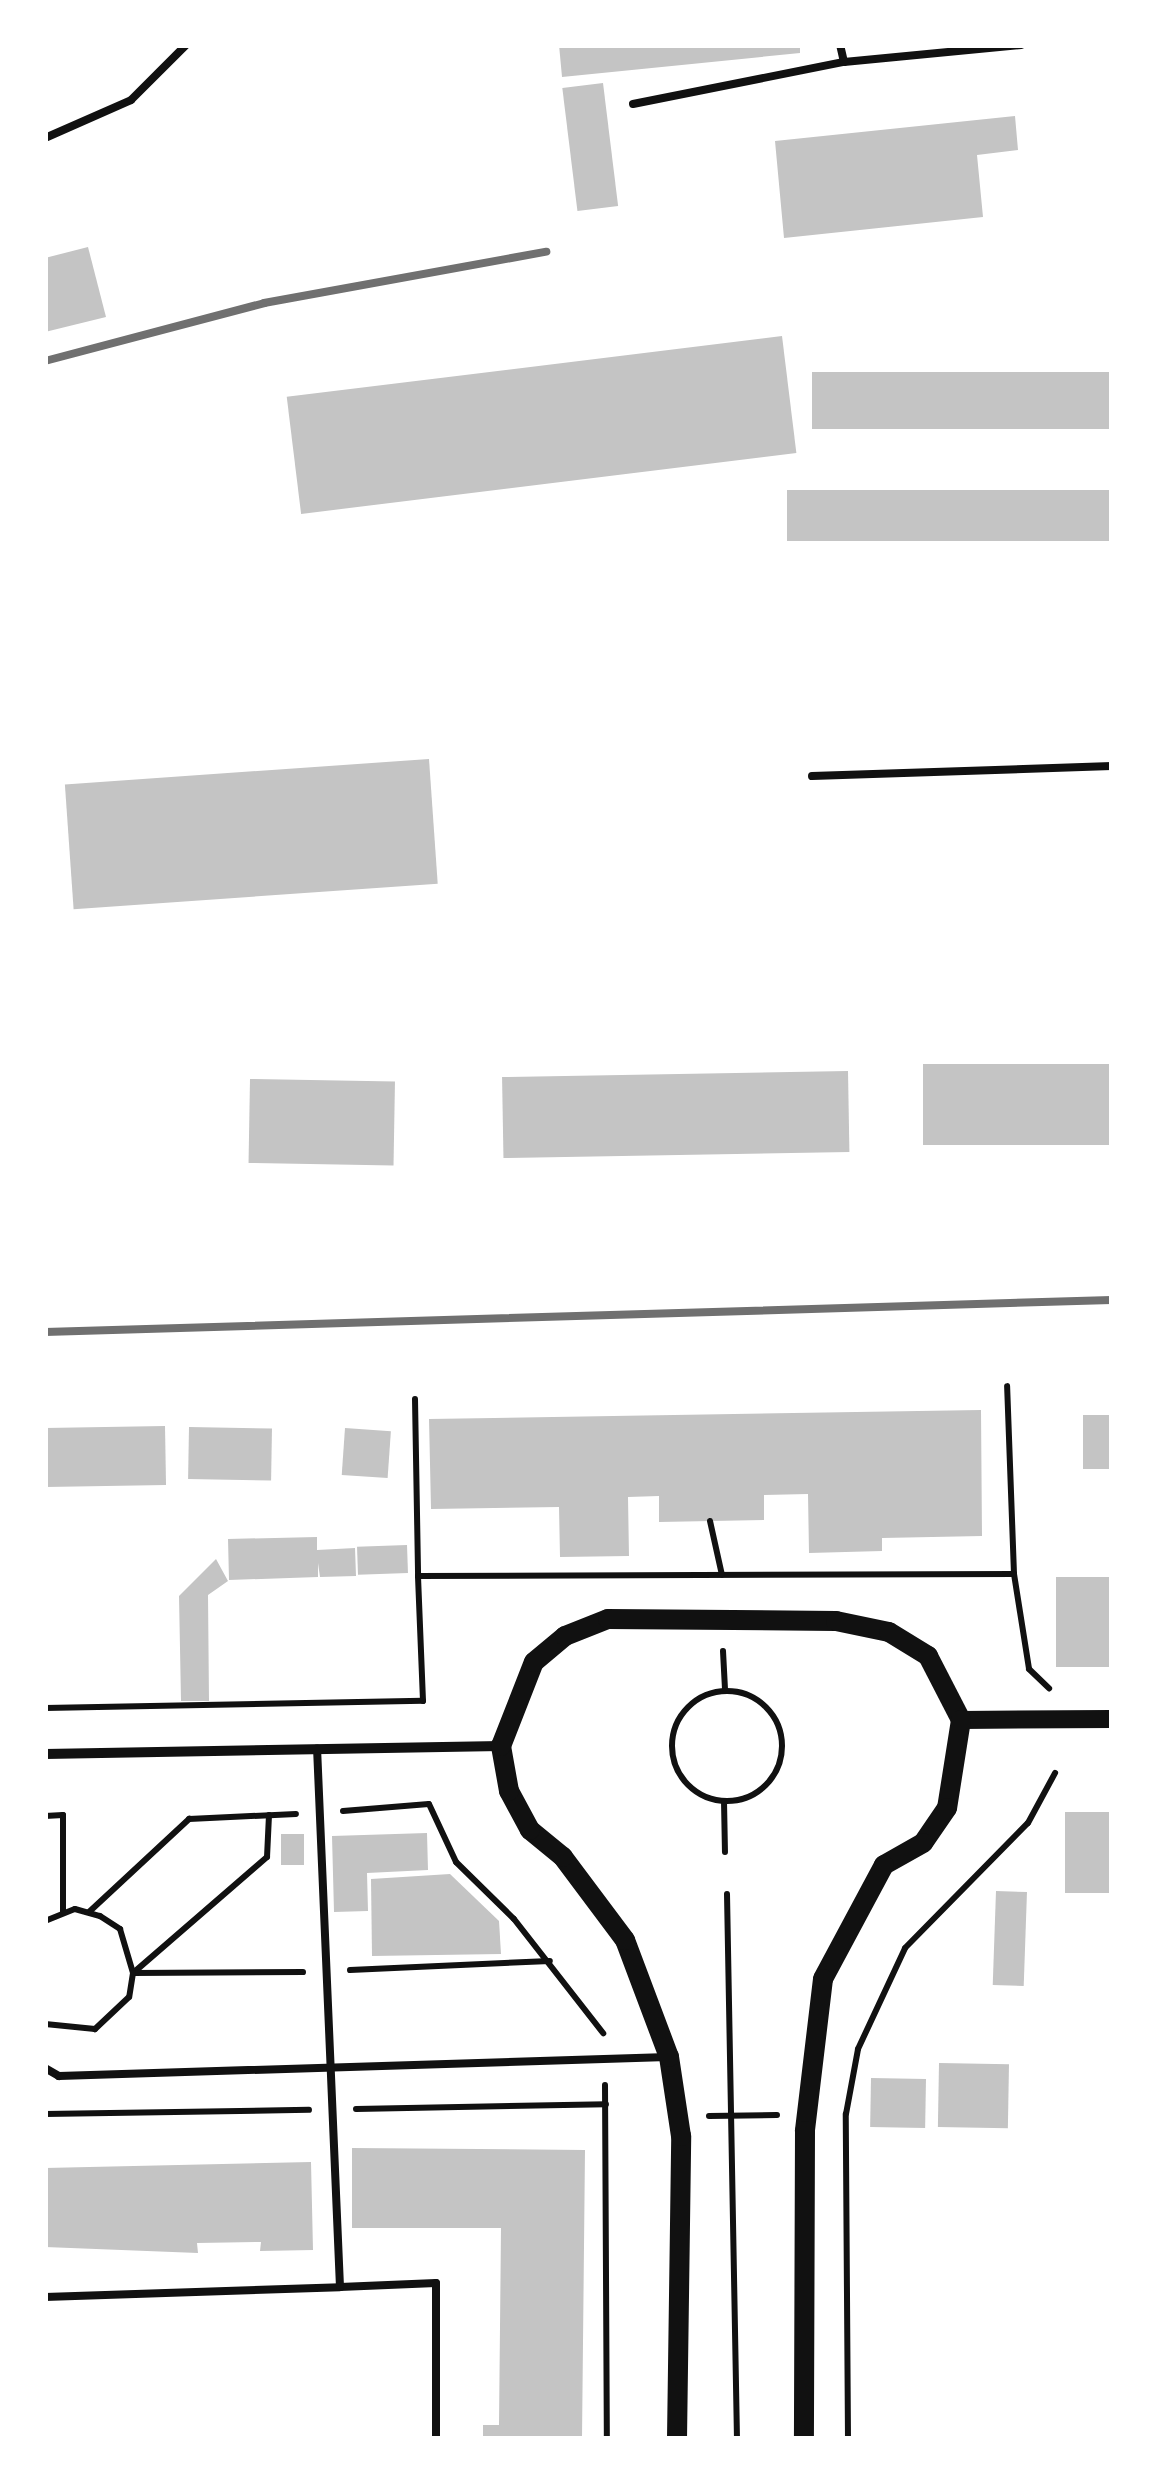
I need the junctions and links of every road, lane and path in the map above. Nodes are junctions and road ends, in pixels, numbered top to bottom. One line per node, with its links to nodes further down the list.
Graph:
1 (186, 45): 6 (lane)
2 (840, 45): 4 (lane)
3 (1021, 45): 4 (lane)
4 (844, 62): 5 (lane)
5 (633, 104)
6 (45, 138)
7 (1112, 766): 8 (lane)
8 (812, 776)
9 (1007, 1386): 12 (path)
10 (415, 1399): 14 (path)
11 (710, 1521): 13 (path)
12 (1014, 1574): 13 (path); 17 (path)
13 (722, 1575): 14 (path)
14 (418, 1576): 18 (path)
15 (723, 1650): 16 (path)
16 (724, 1689): 25 (path); 25 (path)
17 (1054, 1693)
18 (45, 1708)
19 (1112, 1719): 20 (street)
20 (961, 1720): 21 (main road); 47 (main road)
21 (501, 1746): 22 (street); 34 (main road)
22 (318, 1748): 23 (street); 26 (lane)
23 (45, 1754)
24 (1055, 1774): 48 (path)
25 (724, 1801): 28 (path)
26 (321, 1813): 31 (path); 35 (path); 37 (lane)
27 (45, 1816): 30 (path)
28 (725, 1852)
29 (727, 1894): 39 (path)
30 (63, 1912): 31 (path); 32 (path)
31 (89, 1912): 33 (path)
32 (45, 1921)
33 (45, 2024)
34 (669, 2057): 35 (lane); 45 (main road)
35 (604, 2060): 37 (lane); 44 (path)
36 (45, 2068): 37 (lane)
37 (334, 2070): 41 (lane)
38 (788, 2114): 39 (path)
39 (737, 2115): 40 (path); 46 (path)
40 (696, 2116)
41 (340, 2287): 42 (lane); 43 (lane)
42 (45, 2296)
43 (436, 2439)
44 (606, 2439)
45 (677, 2439)
46 (737, 2439)
47 (804, 2439)
48 (848, 2439)

